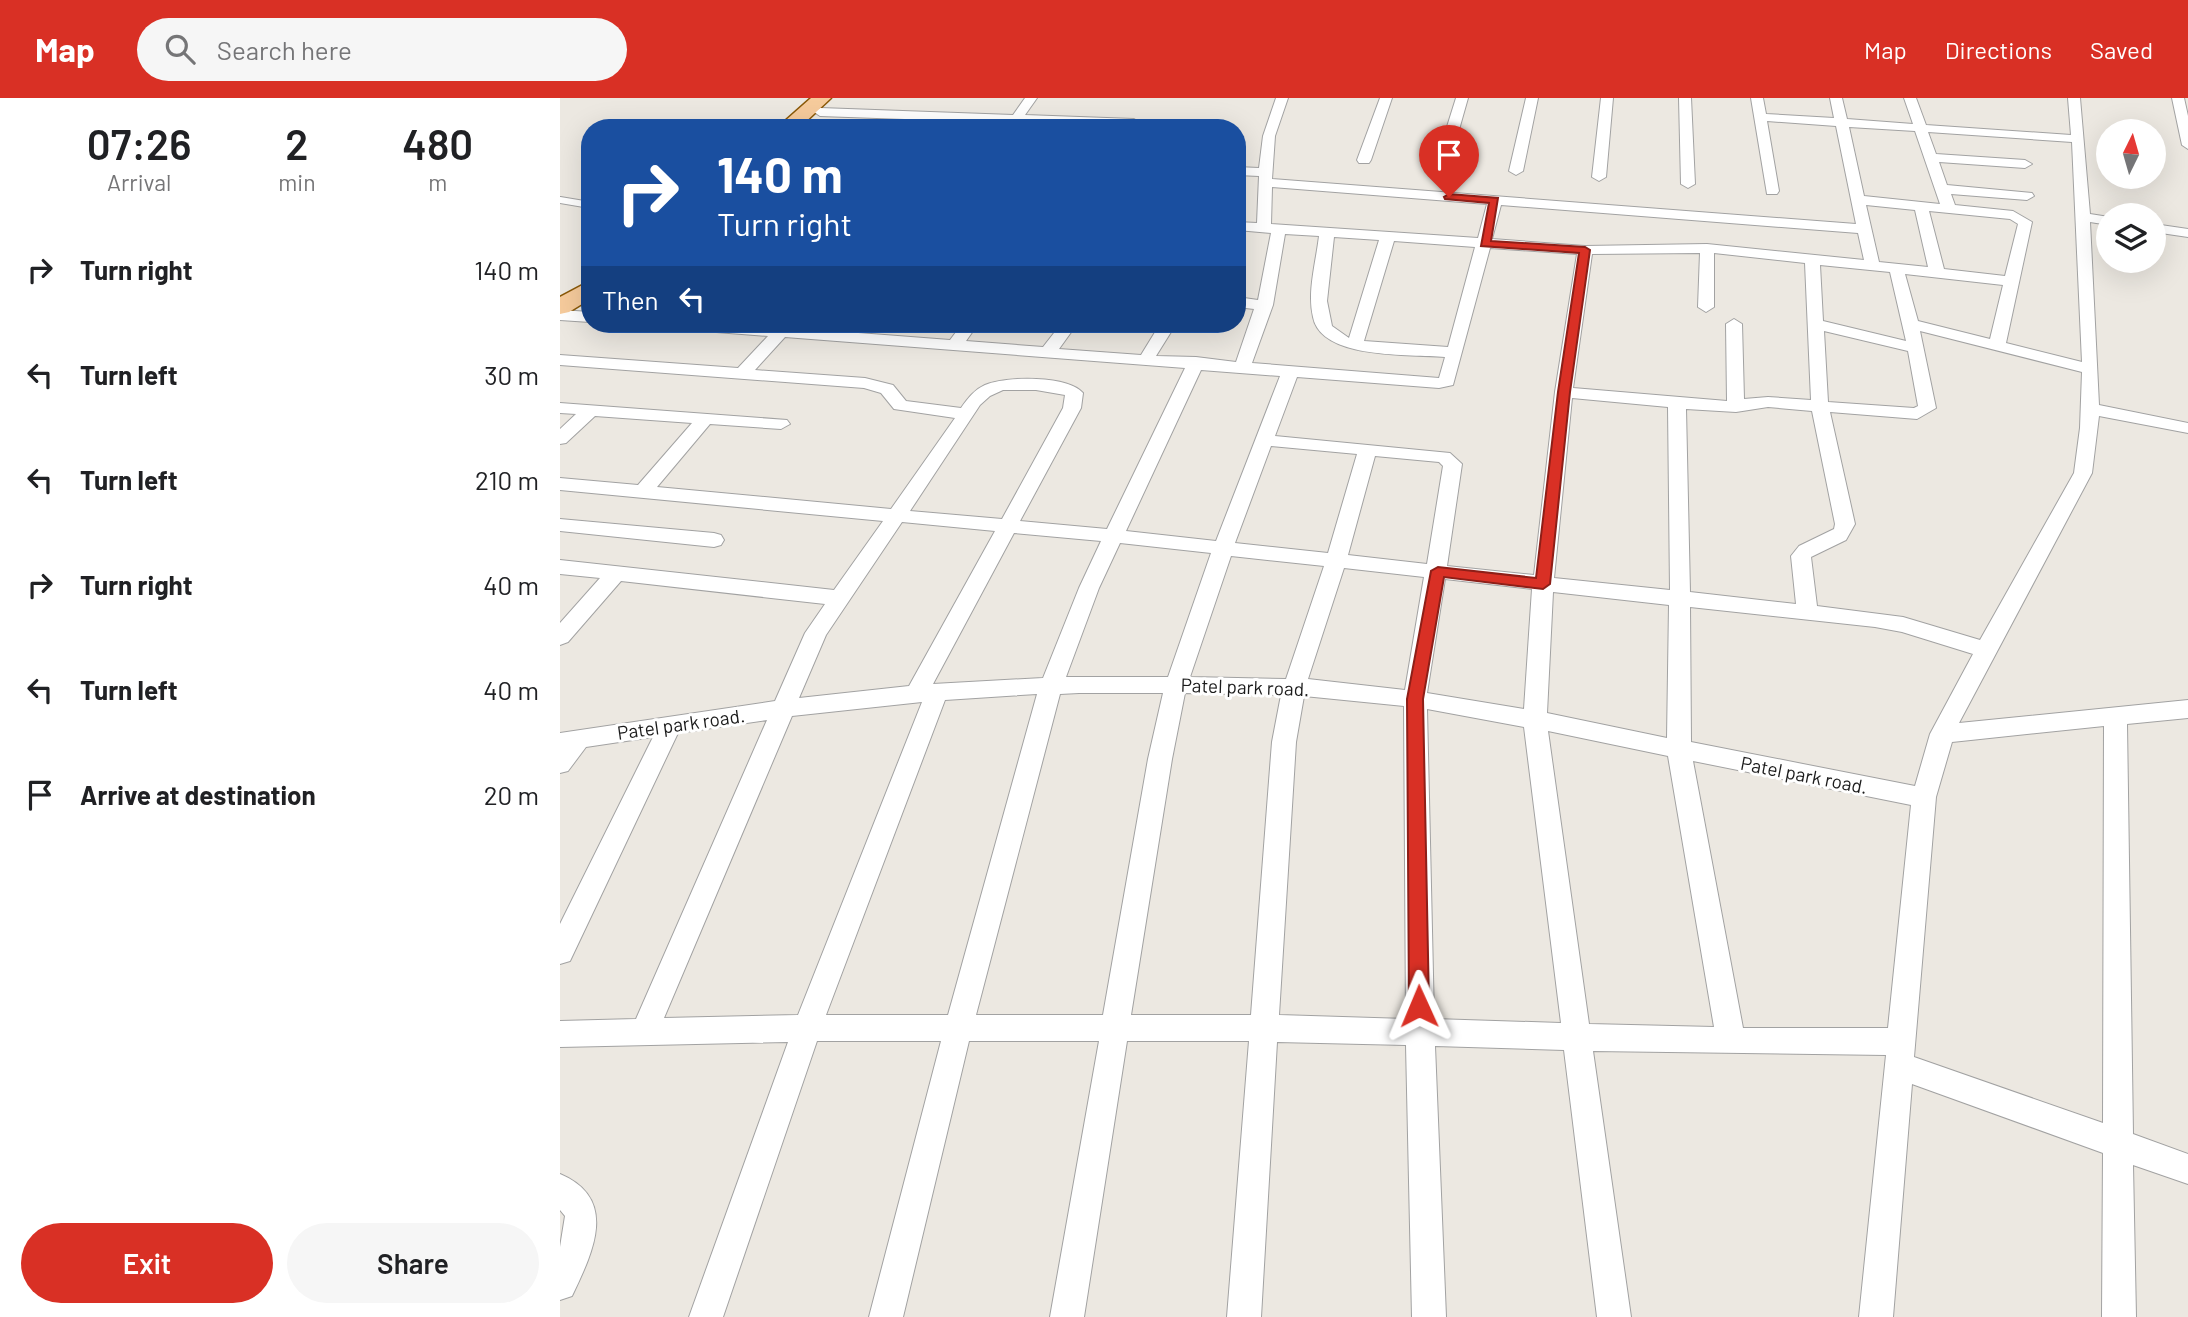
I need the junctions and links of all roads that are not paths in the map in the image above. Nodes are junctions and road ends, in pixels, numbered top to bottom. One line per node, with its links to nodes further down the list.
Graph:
1 (838, 98): 14 (main road)
2 (1031, 98): 21 (street)
3 (1282, 98): 32 (street)
4 (1386, 98): 27 (street)
5 (1462, 98): 29 (street)
6 (1532, 98): 30 (street)
7 (1607, 98): 33 (street)
8 (1685, 98): 34 (street)
9 (1757, 98): 16 (street)
10 (1836, 98): 22 (street)
11 (1910, 98): 23 (street)
12 (2074, 98): 24 (street)
13 (2178, 98): 25 (street)
14 (821, 105): 15 (street); 17 (main road); 18 (main road)
15 (851, 114): 19 (street); 20 (street)
16 (1760, 117): 22 (street); 36 (street)
17 (800, 119)
18 (810, 119)
19 (846, 119)
20 (950, 119)
21 (1013, 119)
22 (1841, 123): 23 (street); 39 (street)
23 (1921, 128): 24 (street); 26 (street)
24 (2079, 139): 46 (street)
25 (2188, 145)
26 (1931, 158): 28 (street); 35 (street)
27 (1364, 160)
28 (2025, 164)
29 (1442, 165)
30 (1516, 171)
31 (1246, 173): 32 (street)
32 (1267, 177): 40 (street); 49 (street)
33 (1599, 177)
34 (1688, 184)
35 (1942, 189): 37 (street); 44 (street)
36 (1772, 191)
37 (2027, 196)
38 (560, 200): 41 (lane)
39 (1858, 200): 43 (street); 50 (street)
40 (1495, 201): 52 (street); 56 (street)
41 (573, 202): 42 (lane); 45 (lane)
42 (581, 203)
43 (1922, 206): 44 (street); 62 (street)
44 (1949, 209): 63 (street)
45 (560, 210)
46 (2083, 217): 47 (street); 91 (street)
47 (2096, 219)
48 (1246, 227): 49 (street)
49 (1271, 228): 53 (street); 68 (street)
50 (1864, 229): 52 (street); 60 (street)
51 (2166, 230): 54 (street)
52 (1668, 231): 57 (street); 58 (street)
53 (1327, 232): 55 (street); 82 (street)
54 (2188, 233)
55 (1388, 236): 56 (street); 82 (street)
56 (1485, 244): 58 (street); 86 (street)
57 (1707, 248): 59 (street); 70 (street)
58 (1585, 250): 94 (street)
59 (1812, 259): 60 (street); 74 (street)
60 (1872, 265): 61 (street)
61 (1896, 268): 62 (street); 75 (street)
62 (1937, 272): 63 (street)
63 (2012, 281): 83 (street)
64 (581, 282): 66 (main road)
65 (581, 294): 69 (main road)
66 (560, 295)
67 (1246, 303): 68 (street)
68 (1265, 305): 90 (street)
69 (560, 307)
70 (1706, 307)
71 (560, 315): 72 (street)
72 (581, 316)
73 (1734, 324): 97 (street)
74 (1816, 324): 84 (street); 96 (street)
75 (1911, 324): 83 (street); 84 (street)
76 (779, 333): 93 (street)
77 (834, 333): 81 (street)
78 (964, 333): 81 (street)
79 (1062, 333): 85 (street)
80 (1163, 333): 87 (street)
81 (955, 345): 85 (street)
82 (1355, 345): 86 (street)
83 (1997, 346): 91 (street)
84 (1915, 348): 96 (street)
85 (1049, 351): 87 (street)
86 (1455, 353): 92 (street)
87 (1147, 359): 89 (street)
88 (560, 360): 93 (street)
89 (1196, 362): 90 (street); 113 (street)
90 (1243, 366): 92 (street)
91 (2090, 369): 100 (street)
92 (1291, 370): 106 (street)
93 (743, 373): 101 (street)
94 (1564, 392): 95 (street); 120 (street)
95 (1676, 402): 97 (street); 122 (street)
96 (1821, 405): 97 (street); 123 (street)
97 (1736, 407)
98 (560, 408): 99 (street)
99 (591, 410): 102 (street); 105 (street)
100 (2092, 410): 104 (street); 125 (street)
101 (966, 414): 110 (street); 112 (street)
102 (706, 418): 103 (street); 109 (street)
103 (781, 424)
104 (2188, 428)
105 (560, 439)
106 (1264, 440): 107 (street); 115 (street)
107 (1367, 450): 116 (street); 118 (street)
108 (560, 484): 109 (street)
109 (643, 492): 110 (street)
110 (895, 515): 112 (street); 121 (street)
111 (560, 526): 114 (street)
112 (1007, 526): 113 (street); 129 (street)
113 (1113, 536): 115 (street); 127 (street)
114 (714, 540)
115 (1223, 548): 116 (street); 126 (street)
116 (1336, 561): 118 (street); 128 (street)
117 (560, 567): 119 (street)
118 (1438, 571): 120 (street); 130 (street)
119 (615, 574): 121 (street); 124 (street)
120 (1543, 584): 122 (street); 134 (street)
121 (838, 598): 132 (street)
122 (1680, 598): 123 (street); 138 (street)
123 (1807, 612): 125 (street)
124 (560, 637)
125 (1986, 650): 136 (street)
126 (1176, 685): 127 (street, Patel park road.); 128 (street, Patel park road.); 143 (street)
127 (1051, 686): 129 (street, Patel park road.); 145 (street)
128 (1294, 688): 130 (street, Patel park road.); 144 (street)
129 (927, 693): 132 (street, Patel park road.); 142 (street)
130 (1415, 699): 134 (street, Patel park road.); 148 (street)
131 (2188, 709): 133 (street)
132 (783, 710): 135 (street, Patel park road.); 146 (street)
133 (2115, 717): 136 (street); 152 (street)
134 (1535, 720): 138 (street, Patel park road.); 149 (street)
135 (670, 725): 137 (street, Patel park road.); 141 (street)
136 (1942, 734): 140 (street)
137 (569, 740): 139 (street)
138 (1679, 750): 140 (street, Patel park road.); 150 (street)
139 (560, 764)
140 (1924, 797): 151 (street)
141 (560, 952)
142 (807, 1028): 145 (street); 146 (street); 156 (street)
143 (1114, 1028): 144 (street); 145 (street); 158 (street)
144 (1264, 1028): 148 (street); 159 (street)
145 (958, 1029): 157 (street)
146 (644, 1032): 147 (street)
147 (560, 1034)
148 (1420, 1034): 149 (street); 160 (street)
149 (1576, 1036): 150 (street); 161 (street)
150 (1731, 1041): 151 (street)
151 (1902, 1054): 152 (street); 162 (street)
152 (2119, 1142): 153 (street); 163 (street)
153 (2188, 1169)
154 (560, 1190): 155 (street)
155 (560, 1284)
156 (706, 1317)
157 (886, 1317)
158 (1067, 1317)
159 (1244, 1317)
160 (1429, 1317)
161 (1614, 1317)
162 (1876, 1317)
163 (2119, 1317)

